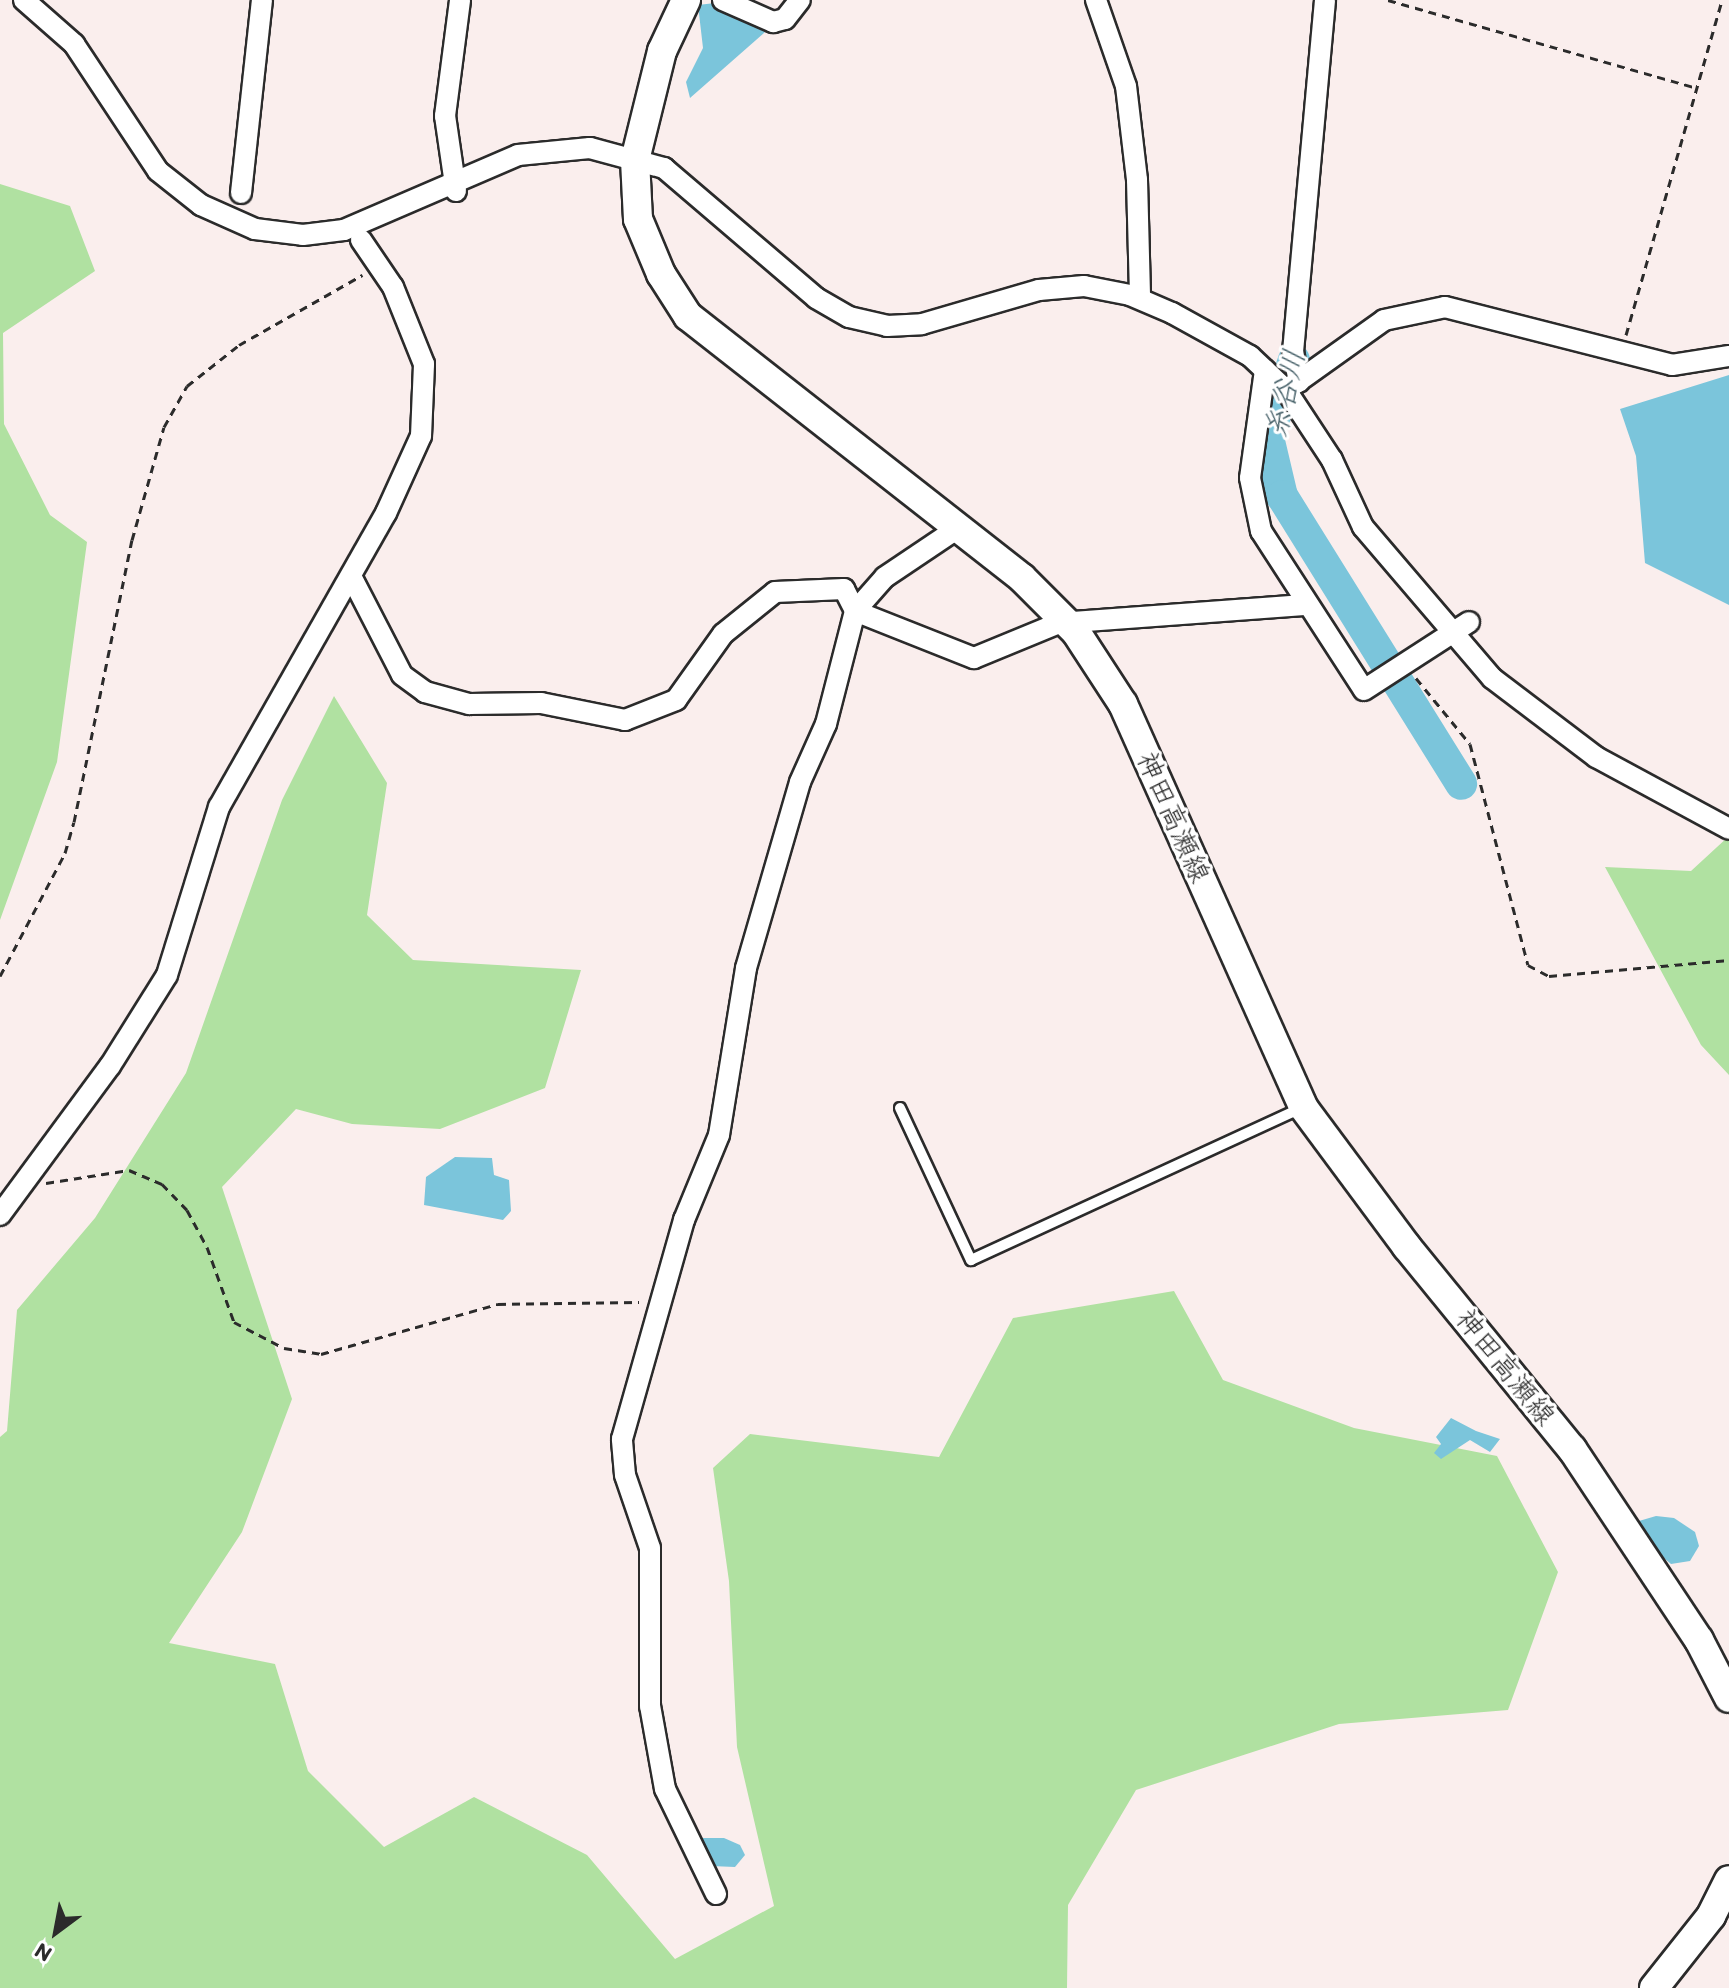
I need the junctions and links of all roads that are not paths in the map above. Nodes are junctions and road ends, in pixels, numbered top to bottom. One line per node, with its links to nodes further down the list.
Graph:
1 (24, 0): 10 (street)
2 (262, 0): 11 (street)
3 (460, 0): 10 (street)
4 (686, 0): 9 (main road, 神田高瀬線)
5 (723, 0): 6 (street)
6 (800, 0)
7 (1096, 0): 13 (street)
8 (1325, 0): 16 (street)
9 (635, 160): 10 (street); 13 (street); 17 (main road, 神田高瀬線)
10 (455, 186)
11 (241, 193)
12 (361, 240): 18 (street)
13 (1140, 298): 15 (street)
14 (1729, 356): 16 (street)
15 (1265, 370): 16 (street); 19 (street)
16 (1292, 386): 23 (street)
17 (958, 528): 20 (street); 21 (main road, 神田高瀬線)
18 (351, 576): 20 (street); 27 (street)
19 (1304, 605): 21 (street); 23 (street)
20 (855, 611): 21 (street); 30 (street)
21 (1066, 622): 25 (main road, 神田高瀬線)
22 (1469, 622): 23 (street)
23 (1451, 634): 24 (street)
24 (1729, 829)
25 (1303, 1107): 26 (lane); 28 (main road, 神田高瀬線)
26 (900, 1108)
27 (0, 1215)
28 (1729, 1698)
29 (1729, 1880): 31 (main road)
30 (716, 1894)
31 (1654, 1988)

